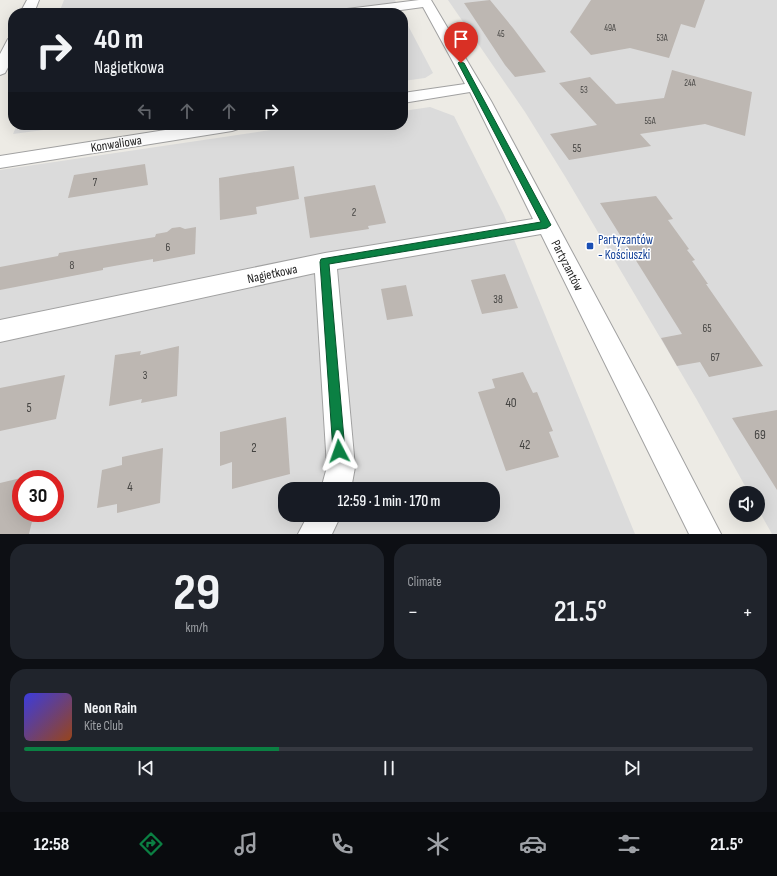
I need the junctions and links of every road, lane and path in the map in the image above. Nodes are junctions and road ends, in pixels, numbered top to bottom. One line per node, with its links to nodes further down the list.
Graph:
1 (426, 2): 2 (street); 5 (street, Partyzantów)
2 (383, 8)
3 (8, 53): 4 (street)
4 (0, 70)
5 (474, 87): 6 (street); 9 (street, Partyzantów)
6 (408, 97)
7 (201, 130): 8 (street, Konwaliowa)
8 (0, 162)
9 (547, 225): 10 (street, Nagietkowa); 15 (street, Partyzantów)
10 (325, 262): 11 (street, Nagietkowa); 12 (street)
11 (0, 331)
12 (337, 482)
13 (322, 522): 14 (street)
14 (314, 534)
15 (705, 534)

